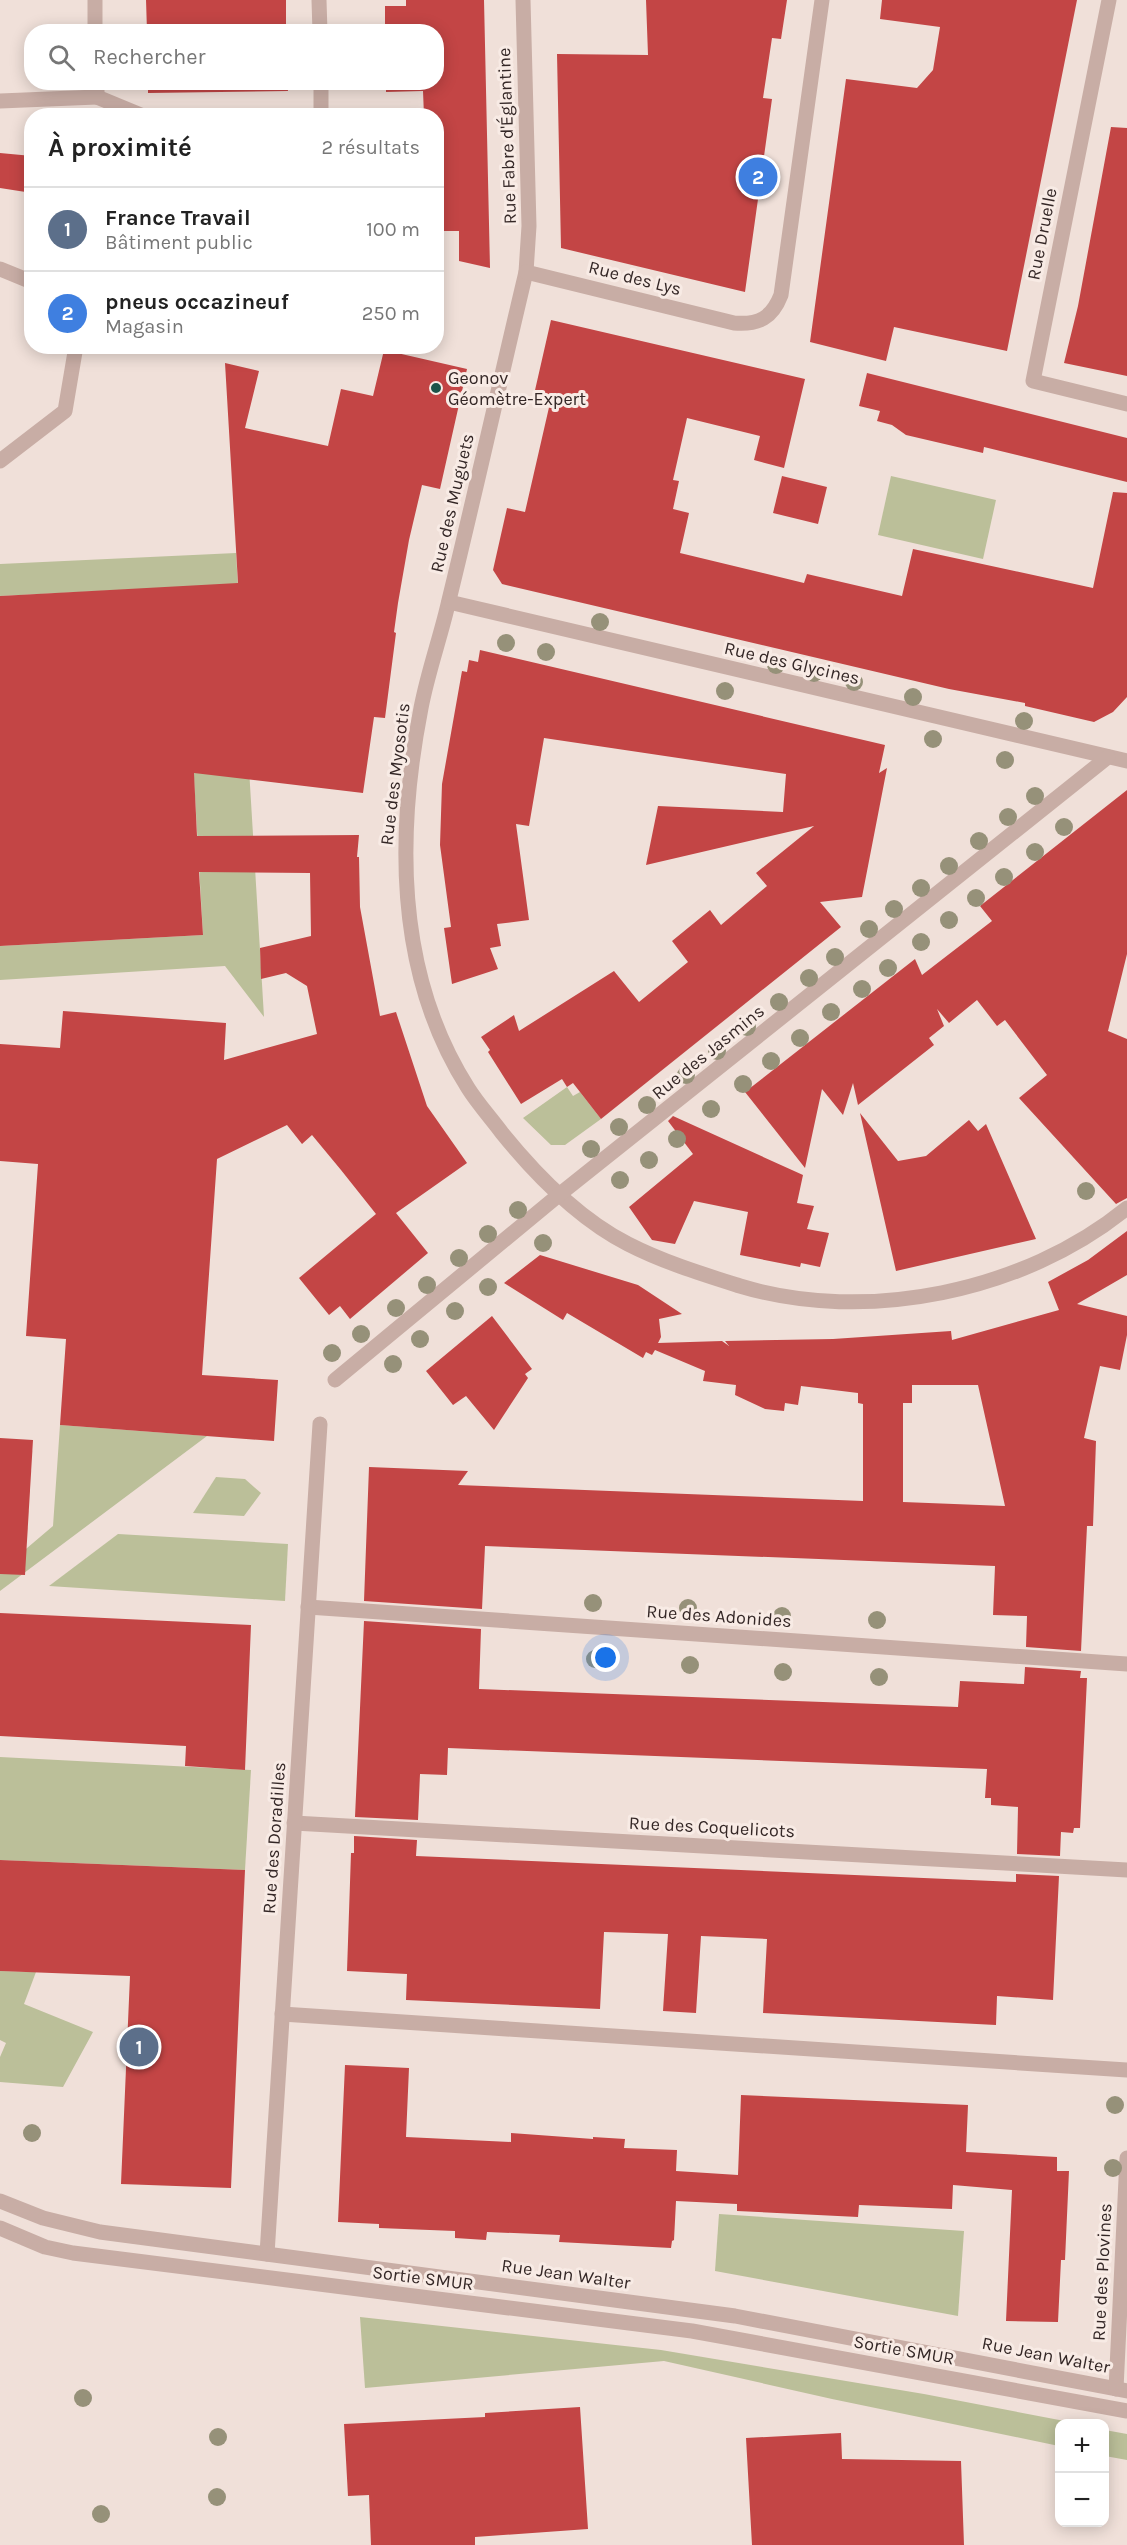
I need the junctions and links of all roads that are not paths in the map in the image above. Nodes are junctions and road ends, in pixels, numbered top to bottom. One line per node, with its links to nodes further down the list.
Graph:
1 (94, 0): 6 (street)
2 (319, 0): 7 (street)
3 (523, 0): 14 (street, Rue Fabre d'Églantine)
4 (822, 0): 14 (street, Rue des Lys)
5 (1109, 0): 17 (street, Rue Druelle)
6 (95, 24)
7 (320, 24)
8 (97, 90): 10 (street); 11 (street)
9 (321, 90): 12 (street)
10 (0, 102)
11 (128, 108)
12 (321, 108)
13 (0, 269): 15 (street)
14 (526, 272): 19 (street, Rue des Muguets)
15 (24, 279)
16 (75, 354): 18 (street)
17 (1127, 404)
18 (0, 461)
19 (449, 602): 20 (street, Rue des Glycines); 22 (street, Rue des Myosotis)
20 (1108, 757): 21 (street, Rue des Glycines); 22 (street, Rue des Jasmins)
21 (1127, 761)
22 (560, 1194): 23 (street, Rue des Myosotis); 24 (street, Rue des Jasmins)
23 (1127, 1208)
24 (335, 1380)
25 (320, 1424): 26 (street, Rue des Doradilles)
26 (308, 1606): 27 (street, Rue des Adonides); 28 (street, Rue des Doradilles)
27 (1127, 1664)
28 (294, 1823): 29 (street, Rue des Coquelicots); 30 (street, Rue des Doradilles)
29 (1127, 1870)
30 (282, 2014): 31 (street); 35 (street, Rue des Doradilles)
31 (1127, 2070)
32 (1127, 2158): 36 (street, Rue des Plovines)
33 (0, 2201): 35 (street, Rue Jean Walter)
34 (0, 2228): 37 (street, Sortie SMUR)
35 (267, 2254): 36 (street, Rue Jean Walter)
36 (1122, 2390)
37 (1127, 2411)

